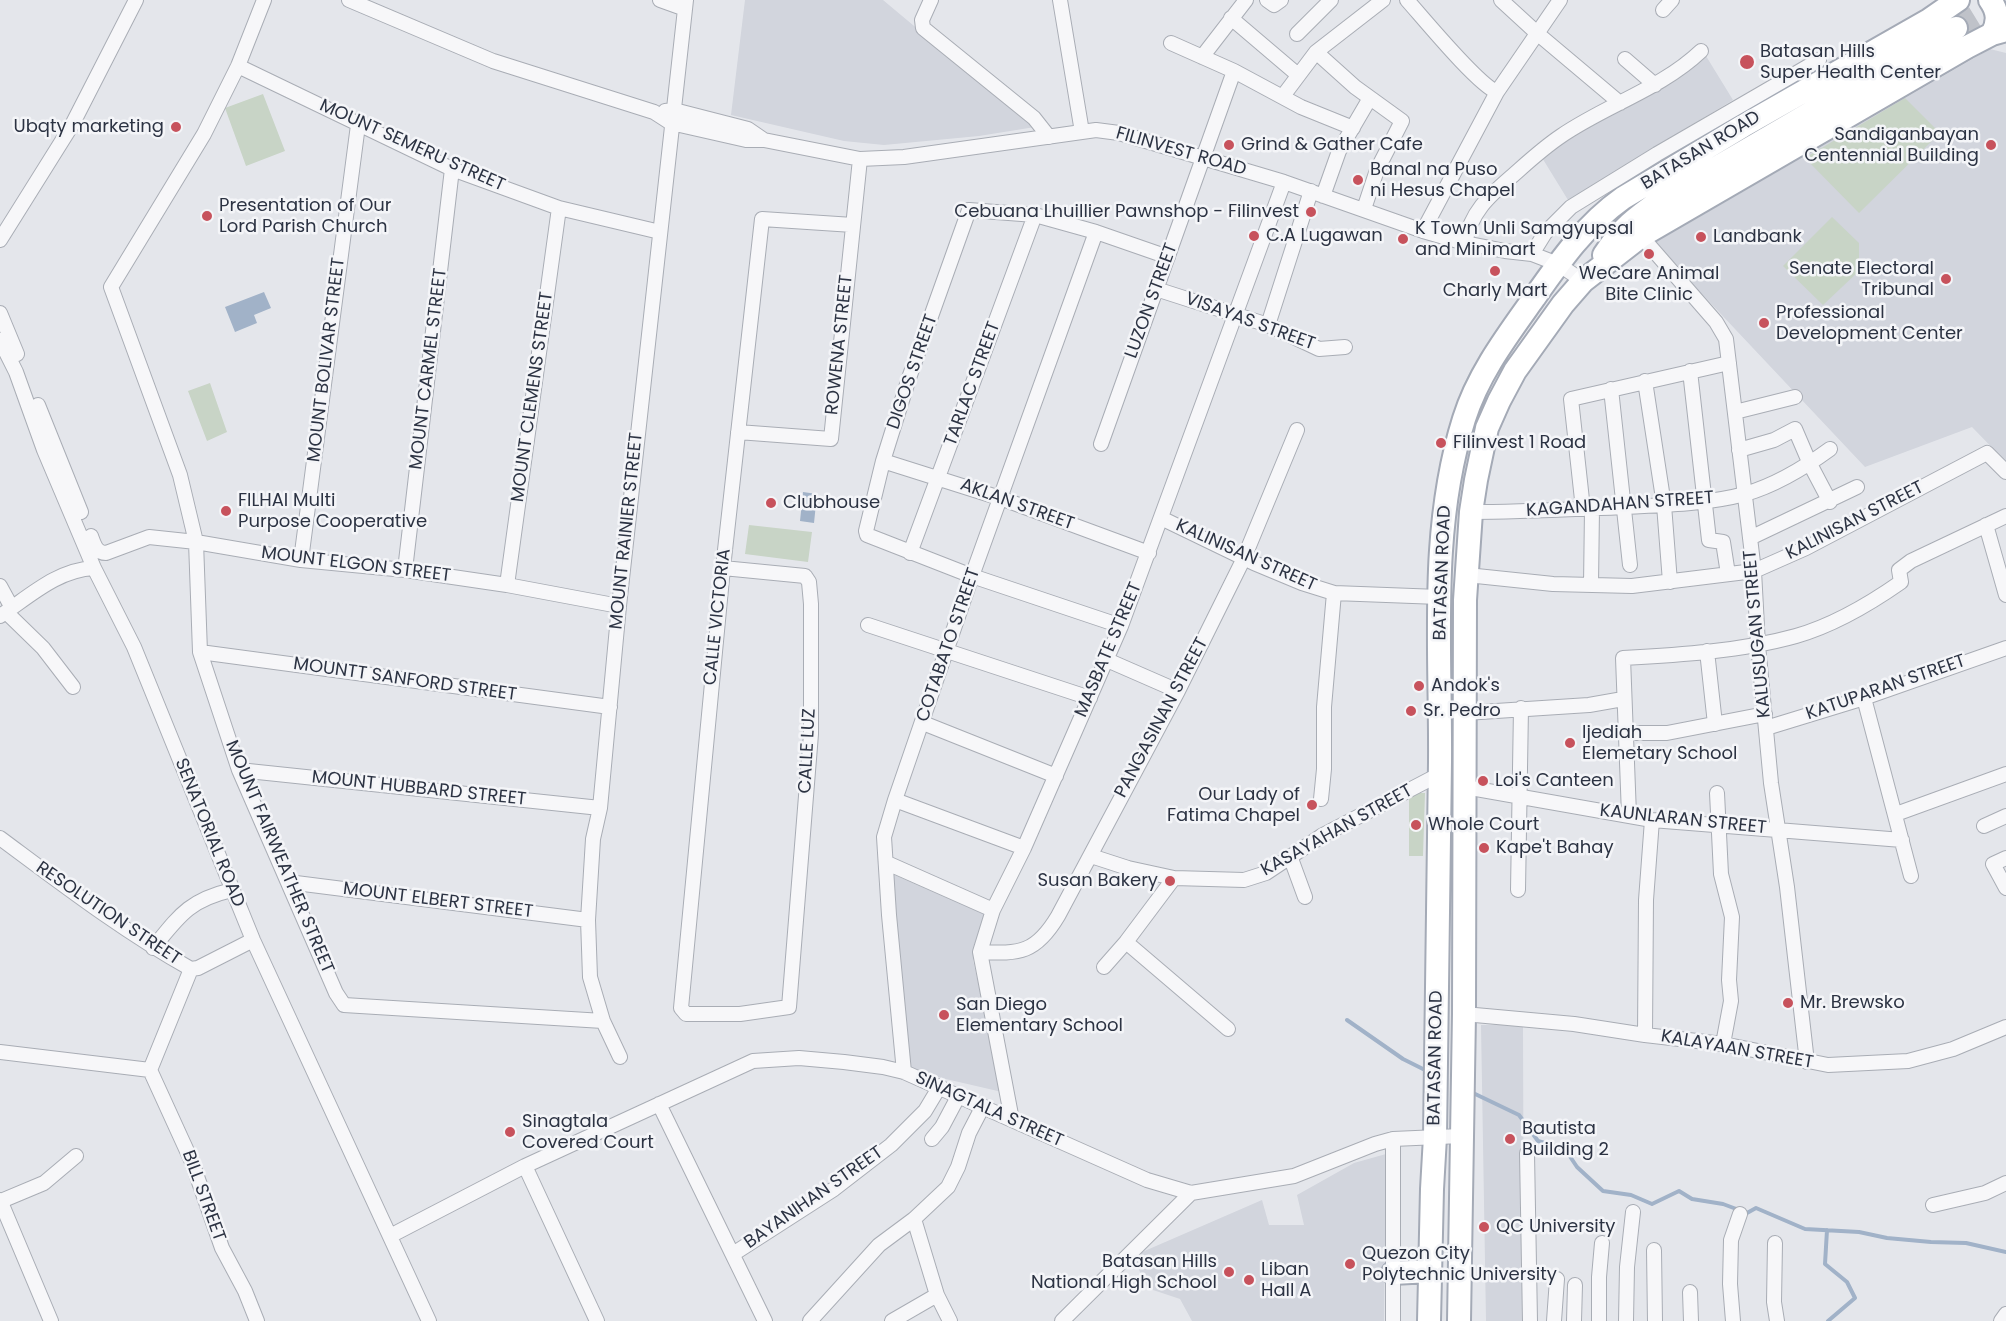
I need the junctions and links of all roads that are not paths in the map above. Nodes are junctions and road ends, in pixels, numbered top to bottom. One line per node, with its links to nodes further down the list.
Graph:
1 (136, 0): 56 (street)
2 (264, 0): 29 (street, MOUNT FAIRWEATHER STREET)
3 (349, 0): 38 (street, FILINVEST ROAD)
4 (660, 0): 17 (street)
5 (931, 0): 42 (street)
6 (1060, 0): 41 (street)
7 (1246, 0): 18 (street)
8 (1267, 0): 9 (street)
9 (1281, 0)
10 (1331, 0): 21 (street)
11 (1407, 0): 33 (street)
12 (1501, 0): 22 (street)
13 (1560, 0): 22 (street)
14 (1958, 0): 37 (main road, BATASAN ROAD)
15 (1990, 0): 20 (main road)
16 (1377, 2): 25 (street)
17 (685, 5): 38 (street, MOUNT RAINIER STREET)
18 (1231, 18): 26 (street); 31 (street)
19 (1956, 28): 61 (main road)
20 (1999, 32): 55 (main road, BATASAN ROAD)
21 (1297, 34)
22 (1538, 34): 33 (street); 36 (street)
23 (1171, 43): 26 (street)
24 (1701, 51): 32 (street)
25 (1316, 52): 31 (street); 35 (street)
26 (1202, 57): 30 (street)
27 (1624, 59): 32 (street)
28 (1819, 60): 37 (street)
29 (238, 66): 39 (street, MOUNT SEMERU STREET); 96 (street, MOUNT FAIRWEATHER STREET)
30 (1234, 71): 34 (street); 43 (street, LUZON STREET)
31 (1298, 75): 34 (street)
32 (1655, 85): 36 (street)
33 (1497, 92): 52 (street)
34 (1283, 96): 40 (street)
35 (1370, 98): 40 (street); 49 (street)
36 (1620, 103): 57 (street)
37 (1757, 108): 58 (street); 60 (main road, BATASAN ROAD)
38 (672, 116): 44 (street, FILINVEST ROAD); 53 (street, MOUNT RAINIER STREET)
39 (358, 125): 45 (street, MOUNT SEMERU STREET); 100 (street, MOUNT BOLIVAR STREET)
40 (1353, 128): 47 (street)
41 (1082, 132): 42 (street, FILINVEST ROAD); 43 (street, FILINVEST ROAD)
42 (1049, 137): 44 (street, FILINVEST ROAD)
43 (1203, 158): 46 (street, FILINVEST ROAD); 59 (street, LUZON STREET)
44 (860, 159): 51 (street, ROWENA STREET)
45 (452, 169): 48 (street, MOUNT SEMERU STREET); 104 (street, MOUNT CARMEL STREET)
46 (1284, 182): 47 (street, FILINVEST ROAD); 64 (street, MASBATE STREET)
47 (1317, 194): 49 (street, FILINVEST ROAD); 65 (street)
48 (559, 208): 53 (street, MOUNT SEMERU STREET); 110 (street, MOUNT CLEMENS STREET)
49 (1364, 209): 52 (street, FILINVEST ROAD)
50 (1035, 215): 54 (street); 79 (street, DIGOS STREET); 82 (street, TARLAC STREET)
51 (853, 225): 75 (street, CALLE VICTORIA); 75 (street, ROWENA STREET)
52 (1423, 231): 57 (street, FILINVEST ROAD)
53 (660, 232): 116 (street, MOUNT RAINIER STREET)
54 (1096, 232): 59 (street); 85 (street, COTABATO STREET)
55 (1641, 237): 61 (main road, BATASAN ROAD); 68 (street, KALUSUGAN STREET)
56 (0, 240)
57 (1465, 243): 58 (street, FILINVEST ROAD)
58 (1532, 254): 60 (street, FILINVEST ROAD)
59 (1168, 257): 62 (street, LUZON STREET)
60 (1558, 264): 61 (street, FILINVEST ROAD); 115 (main road, BATASAN ROAD)
61 (1590, 275): 91 (main road, BATASAN ROAD)
62 (1156, 289): 64 (street, VISAYAS STREET); 76 (street, LUZON STREET)
63 (0, 313): 96 (street, MOUNT ELGON STREET)
64 (1236, 315): 65 (street, VISAYAS STREET); 93 (street, MASBATE STREET)
65 (1268, 325): 67 (street, VISAYAS STREET)
66 (0, 340): 102 (street, SENATORIAL ROAD)
67 (1345, 347)
68 (1729, 363): 69 (street); 73 (street, KALUSUGAN STREET)
69 (1690, 371): 70 (street); 86 (street)
70 (1645, 381): 71 (street); 88 (street)
71 (1611, 389): 89 (street); 90 (street)
72 (1795, 398): 73 (street)
73 (1735, 412): 78 (street, KALUSUGAN STREET)
74 (1297, 430): 99 (street, PANGASINAN STREET)
75 (738, 432): 103 (street, CALLE VICTORIA)
76 (1101, 444)
77 (1830, 449): 80 (street, KAGANDAHAN STREET)
78 (1740, 450): 80 (street); 84 (street, KALUSUGAN STREET)
79 (883, 461): 82 (street, AKLAN STREET); 97 (street, DIGOS STREET)
80 (1810, 464): 84 (street, KAGANDAHAN STREET); 87 (street)
81 (2006, 472): 105 (street, KALINISAN STREET)
82 (939, 477): 85 (street, AKLAN STREET); 97 (street, TARLAC STREET)
83 (1857, 487): 87 (street)
84 (1745, 494): 86 (street, KAGANDAHAN STREET); 95 (street, KALUSUGAN STREET)
85 (1000, 498): 98 (street, AKLAN STREET); 108 (street, COTABATO STREET)
86 (1704, 501): 88 (street, KAGANDAHAN STREET); 106 (street)
87 (1830, 501): 95 (street)
88 (1664, 505): 89 (street, KAGANDAHAN STREET); 109 (street)
89 (1624, 507): 90 (street, KAGANDAHAN STREET); 101 (street)
90 (1587, 509): 91 (street, KAGANDAHAN STREET); 111 (street)
91 (1471, 512): 107 (main road, BATASAN ROAD)
92 (2006, 516): 94 (street)
93 (1161, 518): 98 (street, MASBATE STREET); 99 (street, KALINISAN STREET)
94 (1986, 525): 114 (street); 120 (street)
95 (1750, 538): 105 (street, KALUSUGAN STREET)
96 (196, 542): 100 (street, MOUNT ELGON STREET); 124 (street, MOUNT FAIRWEATHER STREET)
97 (910, 553): 108 (street)
98 (1149, 553): 119 (street, MASBATE STREET)
99 (1244, 558): 113 (street, KALINISAN STREET); 127 (street, PANGASINAN STREET)
100 (302, 560): 104 (street, MOUNT ELGON STREET)
101 (1630, 566)
102 (94, 568): 117 (street); 167 (street, SENATORIAL ROAD)
103 (723, 568): 178 (street, CALLE VICTORIA); 178 (street, CALLE LUZ)
104 (405, 570): 110 (street, MOUNT ELGON STREET)
105 (1754, 571): 106 (street, KALINISAN STREET); 120 (street, KALUSUGAN STREET)
106 (1728, 574): 109 (street, KALINISAN STREET)
107 (1467, 575): 111 (street, KALINISAN STREET); 133 (main road, BATASAN ROAD)
108 (972, 576): 119 (street); 122 (street, COTABATO STREET)
109 (1670, 582): 111 (street, KALINISAN STREET)
110 (507, 585): 116 (street, MOUNT ELGON STREET)
111 (1591, 585)
112 (0, 586): 117 (street)
113 (1334, 593): 115 (street, KALINISAN STREET); 146 (street)
114 (2006, 595)
115 (1439, 597): 140 (main road, BATASAN ROAD)
116 (619, 606): 131 (street, MOUNT RAINIER STREET)
117 (6, 612): 126 (street)
118 (868, 625): 122 (street)
119 (1121, 626): 125 (street, MASBATE STREET)
120 (1758, 645): 123 (street); 134 (street, KALUSUGAN STREET)
121 (2006, 648): 129 (street, KATUPARAN STREET)
122 (947, 650): 128 (street); 135 (street, COTABATO STREET)
123 (1707, 651): 130 (street); 136 (street)
124 (200, 652): 131 (street, MOUNTT SANFORD STREET); 139 (street, MOUNT FAIRWEATHER STREET)
125 (1107, 660): 127 (street); 128 (street, MASBATE STREET)
126 (73, 687)
127 (1178, 691): 159 (street, PANGASINAN STREET)
128 (1090, 698): 142 (street, MASBATE STREET)
129 (1863, 698): 137 (street, KATUPARAN STREET); 149 (street)
130 (1623, 699): 132 (street); 138 (street)
131 (610, 707): 148 (street, MOUNT RAINIER STREET)
132 (1521, 708): 133 (street); 145 (street)
133 (1465, 713): 143 (main road, BATASAN ROAD)
134 (1765, 714): 136 (street); 137 (street, KALUSUGAN STREET)
135 (923, 723): 142 (street); 147 (street, COTABATO STREET)
136 (1715, 724): 138 (street)
137 (1766, 728): 155 (street, KALUSUGAN STREET)
138 (1627, 733): 150 (street)
139 (239, 770): 148 (street, MOUNT HUBBARD STREET); 165 (street, MOUNT FAIRWEATHER STREET)
140 (1440, 774): 160 (street, KASAYAHAN STREET); 196 (main road, BATASAN ROAD)
141 (2006, 774): 149 (street)
142 (1056, 776): 158 (street, MASBATE STREET)
143 (1465, 788): 145 (street, KAUNLARAN STREET); 179 (main road, BATASAN ROAD)
144 (1716, 793): 153 (street)
145 (1519, 795): 150 (street, KAUNLARAN STREET); 168 (street)
146 (1322, 799)
147 (895, 800): 158 (street); 162 (street, COTABATO STREET)
148 (600, 808): 171 (street, MOUNT RAINIER STREET)
149 (1896, 814): 157 (street)
150 (1629, 815): 152 (street, KAUNLARAN STREET)
151 (2006, 816): 154 (street)
152 (1652, 819): 153 (street, KAUNLARAN STREET); 183 (street)
153 (1718, 826): 155 (street, KAUNLARAN STREET); 184 (street)
154 (1984, 826)
155 (1780, 831): 157 (street, KAUNLARAN STREET); 187 (street, KALUSUGAN STREET)
156 (0, 838): 174 (street, RESOLUTION STREET)
157 (1902, 840): 163 (street)
158 (1024, 848): 170 (street, MASBATE STREET)
159 (1091, 856): 164 (street, KASAYAHAN STREET); 175 (street, PANGASINAN STREET)
160 (1290, 856): 164 (street, KASAYAHAN STREET); 169 (street)
161 (2000, 861): 166 (street)
162 (886, 863): 170 (street); 189 (street, COTABATO STREET)
163 (1911, 876)
164 (1174, 878): 173 (street)
165 (288, 882): 171 (street, MOUNT ELBERT STREET); 180 (street, MOUNT FAIRWEATHER STREET)
166 (2006, 888)
167 (232, 890): 172 (street, SENATORIAL ROAD); 174 (street)
168 (1518, 890)
169 (1305, 897)
170 (993, 910): 175 (street, MASBATE STREET)
171 (588, 920): 180 (street, MOUNT RAINIER STREET)
172 (253, 940): 177 (street, RESOLUTION STREET); 209 (street, SENATORIAL ROAD)
173 (1126, 942): 176 (street); 182 (street)
174 (153, 948): 177 (street, RESOLUTION STREET)
175 (980, 952): 194 (street, MASBATE STREET)
176 (1104, 967)
177 (191, 969): 188 (street)
178 (686, 1014)
179 (1464, 1014): 183 (street, KALAYAAN STREET); 195 (main road, BATASAN ROAD)
180 (603, 1021): 186 (street, MOUNT RAINIER STREET)
181 (2006, 1027): 187 (street, KALAYAAN STREET)
182 (1228, 1029)
183 (1645, 1035): 184 (street, KALAYAAN STREET)
184 (1723, 1044): 187 (street, KALAYAAN STREET)
185 (0, 1052): 188 (street)
186 (620, 1057)
187 (1807, 1062)
188 (150, 1070): 222 (street, BILL STREET)
189 (904, 1072): 190 (street, SINAGTALA STREET); 192 (street, SINAGTALA STREET)
190 (940, 1086): 191 (street, SINAGTALA STREET); 213 (street, BAYANIHAN STREET)
191 (959, 1095): 193 (street, SINAGTALA STREET); 197 (street)
192 (659, 1104): 201 (street, SINAGTALA STREET); 213 (street)
193 (983, 1106): 194 (street, SINAGTALA STREET); 208 (street)
194 (1012, 1120): 203 (street, SINAGTALA STREET)
195 (1461, 1136): 196 (street, SINAGTALA STREET); 232 (main road, BATASAN ROAD)
196 (1435, 1137): 198 (street, SINAGTALA STREET); 214 (main road, BATASAN ROAD)
197 (932, 1139)
198 (1393, 1139): 203 (street, SINAGTALA STREET); 215 (street)
199 (1527, 1153): 233 (street)
200 (76, 1155): 204 (street)
201 (525, 1166): 209 (street, SINAGTALA STREET); 224 (street)
202 (2006, 1183): 205 (street)
203 (1191, 1193): 229 (street)
204 (0, 1200): 221 (street)
205 (1933, 1205)
206 (1633, 1212): 237 (street)
207 (1740, 1214): 240 (street)
208 (914, 1219): 219 (street); 226 (street)
209 (390, 1236): 223 (street, SENATORIAL ROAD)
210 (1602, 1243): 236 (street)
211 (1775, 1243): 241 (street)
212 (1654, 1250): 238 (street)
213 (733, 1254): 225 (street)
214 (1430, 1271): 215 (main road); 231 (main road, BATASAN ROAD)
215 (1393, 1273): 230 (street)
216 (1557, 1279): 234 (street)
217 (1575, 1285): 235 (street)
218 (1690, 1292): 239 (street)
219 (937, 1295): 227 (street); 228 (street)
220 (2006, 1314): 242 (street)
221 (51, 1321)
222 (257, 1321)
223 (429, 1321)
224 (597, 1321)
225 (765, 1321)
226 (810, 1321)
227 (892, 1321)
228 (950, 1321)
229 (1062, 1321)
230 (1393, 1321)
231 (1430, 1321)
232 (1459, 1321)
233 (1530, 1321)
234 (1554, 1321)
235 (1574, 1321)
236 (1599, 1321)
237 (1626, 1321)
238 (1655, 1321)
239 (1691, 1321)
240 (1733, 1321)
241 (1777, 1321)
242 (2001, 1321)

